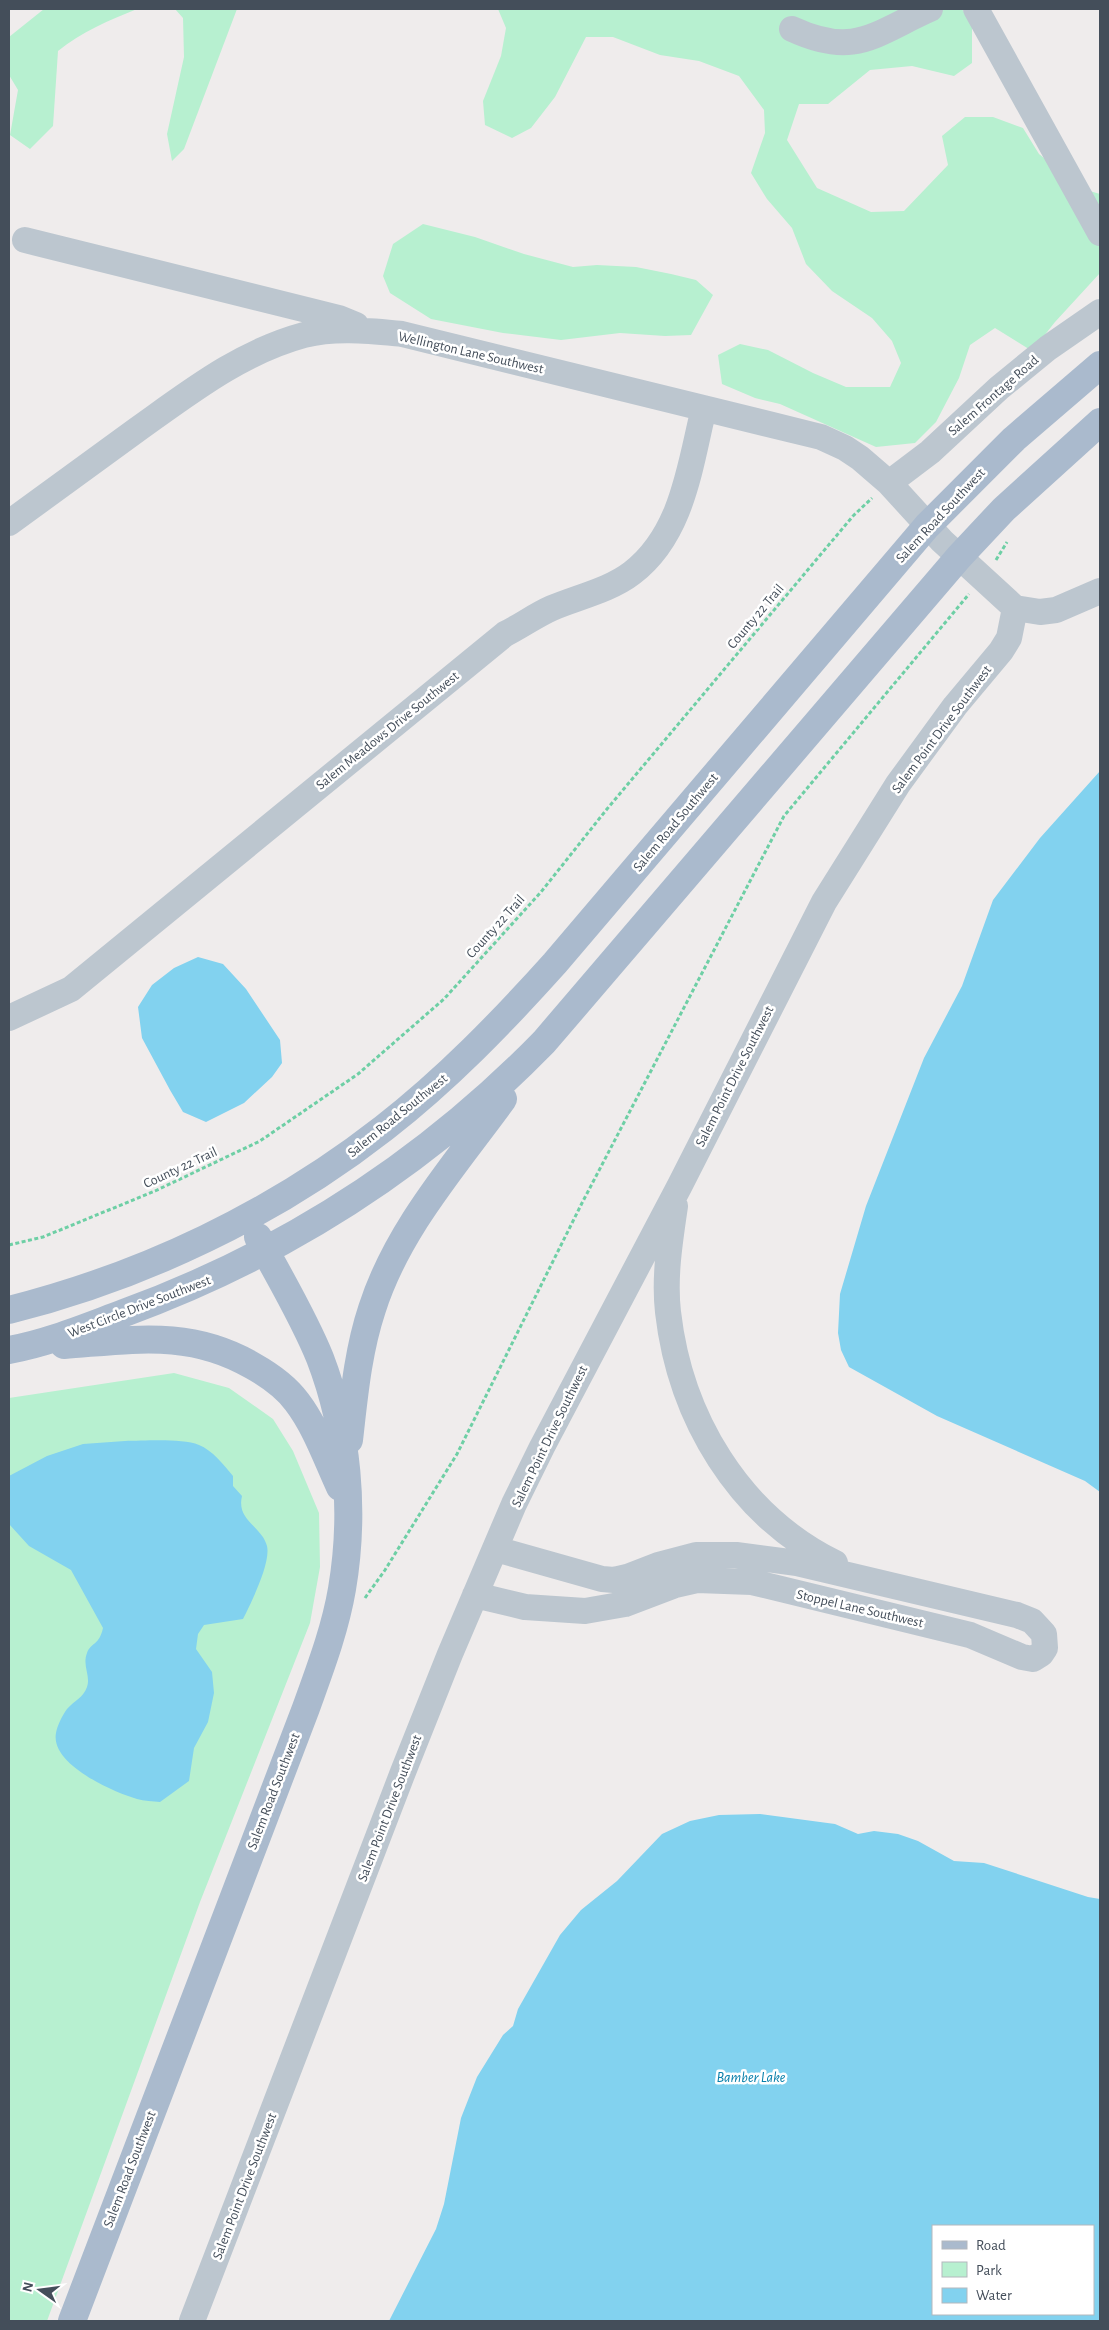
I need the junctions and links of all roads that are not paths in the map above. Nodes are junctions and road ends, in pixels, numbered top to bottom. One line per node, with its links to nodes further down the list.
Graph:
1 (930, 9): 3 (street)
2 (976, 9): 4 (street)
3 (792, 29)
4 (1100, 233)
5 (25, 240): 7 (street)
6 (1100, 312): 11 (street, Salem Frontage Road)
7 (371, 331): 9 (street, Wellington Lane Southwest); 12 (street, Wellington Lane Southwest)
8 (1100, 365): 13 (main road, Salem Road Southwest)
9 (704, 408): 11 (street, Wellington Lane Southwest); 16 (street, Salem Meadows Drive Southwest)
10 (1100, 422): 13 (main road, Salem Road Southwest)
11 (889, 483): 13 (street, Wellington Lane Southwest)
12 (9, 522)
13 (943, 541): 15 (street); 17 (main road, Salem Road Southwest); 19 (main road, Salem Road Southwest)
14 (1100, 591): 15 (street)
15 (1015, 608): 18 (street, Salem Point Drive Southwest)
16 (9, 1018)
17 (544, 1042): 20 (main road, Salem Road Southwest); 23 (main road)
18 (679, 1187): 25 (street, Salem Point Drive Southwest); 26 (street, Stoppel Lane Southwest)
19 (248, 1218): 20 (main road, Salem Road Southwest); 21 (main road)
20 (266, 1252): 22 (main road, West Circle Drive Southwest); 23 (main road, Salem Road Southwest)
21 (9, 1310)
22 (13, 1349): 24 (main road)
23 (346, 1464): 24 (main road, Salem Road Southwest)
24 (349, 1504): 28 (main road, Salem Road Southwest)
25 (496, 1549): 26 (street, Stoppel Lane Southwest); 27 (street, Salem Point Drive Southwest)
26 (871, 1580): 27 (street, Stoppel Lane Southwest)
27 (475, 1595): 29 (street, Salem Point Drive Southwest)
28 (72, 2321)
29 (192, 2321)

